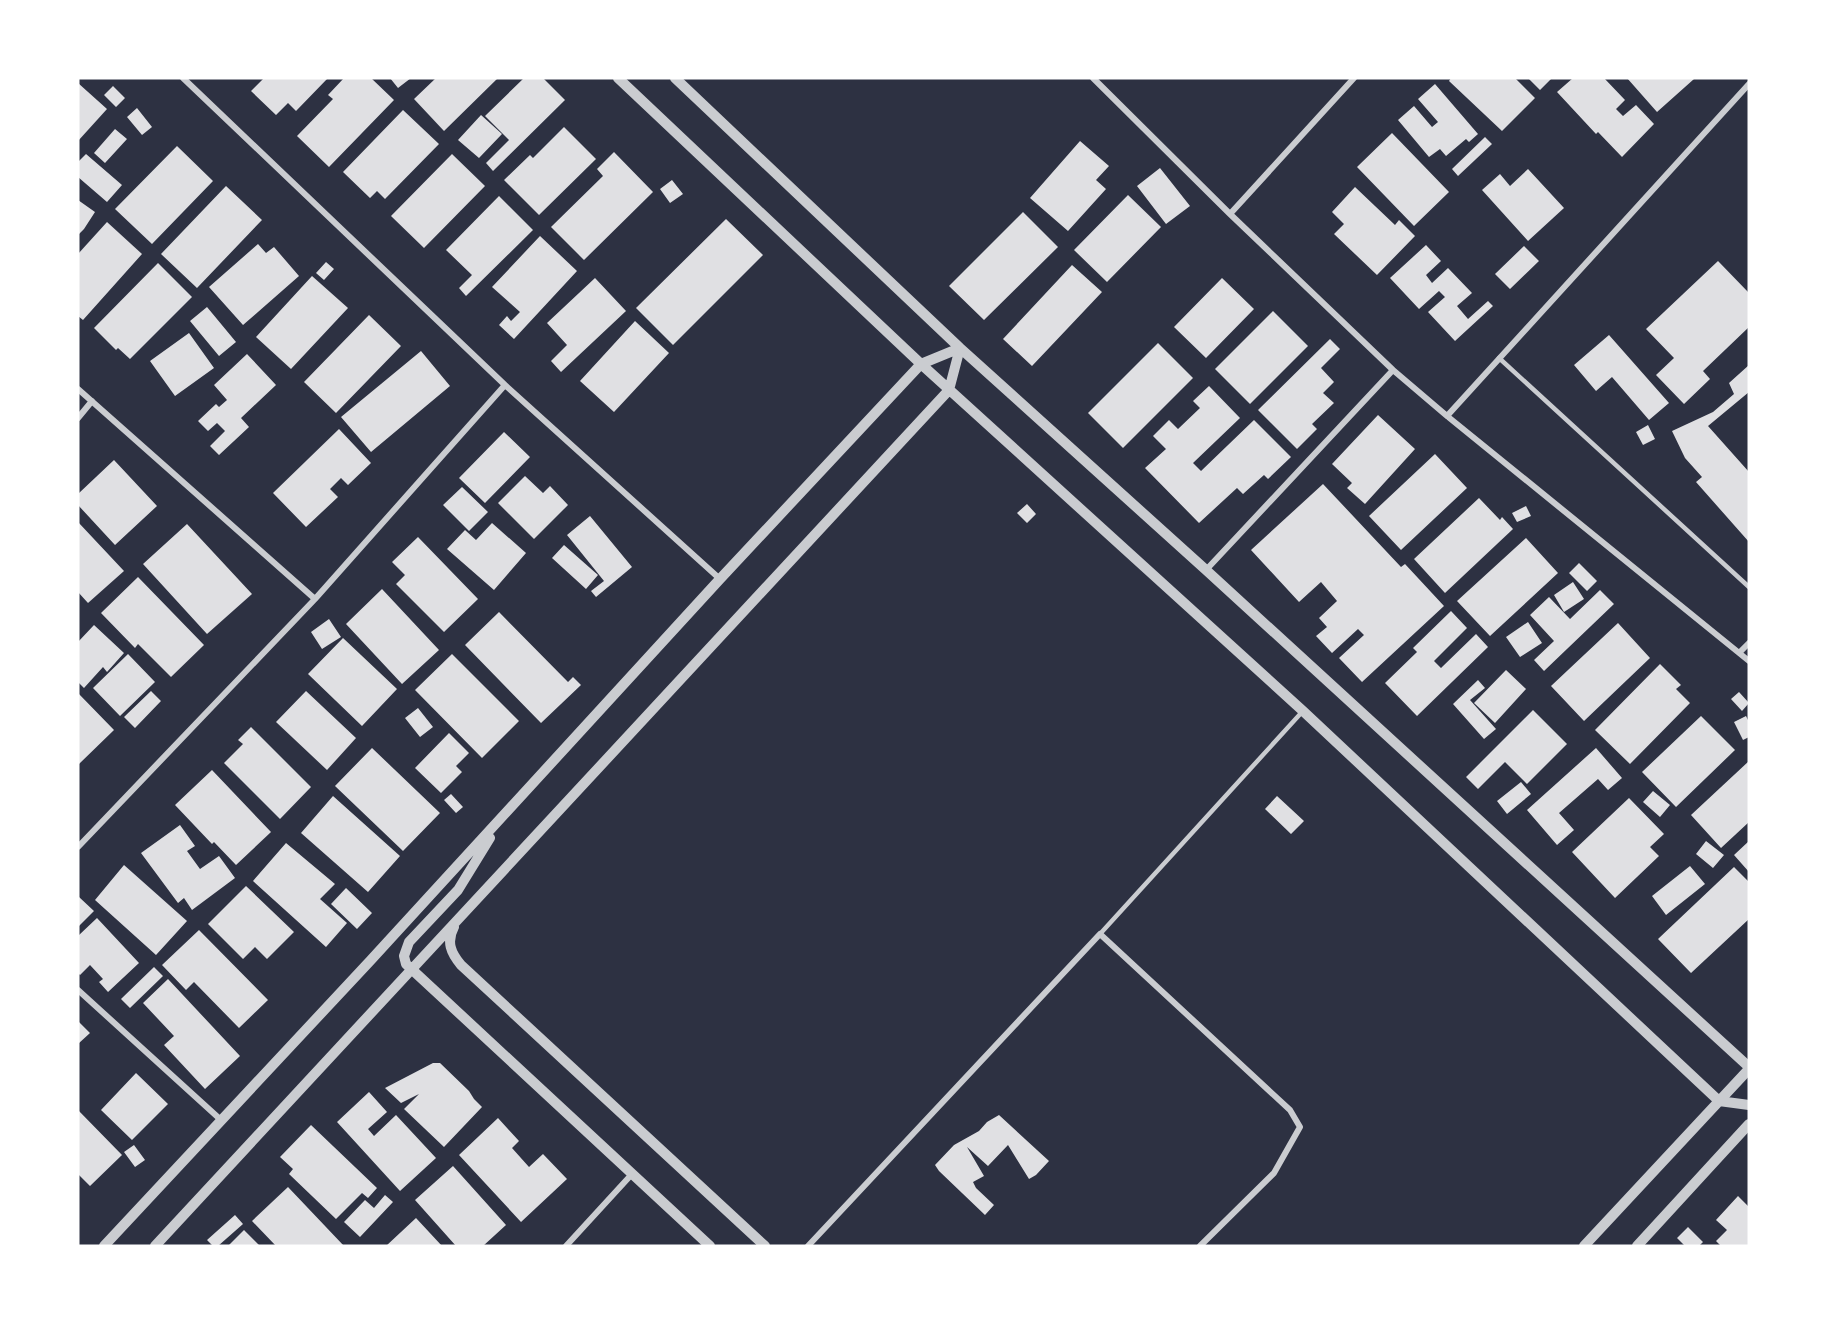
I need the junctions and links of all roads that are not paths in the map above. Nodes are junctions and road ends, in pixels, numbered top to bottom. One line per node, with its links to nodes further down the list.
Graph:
1 (183, 78): 12 (street)
2 (618, 78): 10 (street)
3 (675, 78): 8 (street)
4 (1093, 78): 7 (street)
5 (1354, 78): 7 (street)
6 (1749, 84): 9 (street)
7 (1230, 214): 11 (street)
8 (960, 348): 10 (street); 14 (street); 18 (street)
9 (1499, 358): 16 (street); 20 (lane)
10 (921, 364): 14 (street); 19 (street)
11 (1393, 370): 16 (street); 18 (street)
12 (505, 385): 19 (street); 21 (street)
13 (78, 389): 15 (street)
14 (950, 390): 25 (street); 28 (street)
15 (92, 402): 17 (street); 21 (street)
16 (1447, 416): 23 (street)
17 (78, 418)
18 (1206, 570): 32 (street)
19 (720, 579): 26 (street)
20 (1749, 587)
21 (315, 599): 27 (street)
22 (1749, 643): 23 (street)
23 (1740, 652): 24 (street)
24 (1749, 661)
25 (1303, 711): 29 (lane); 33 (street)
26 (503, 817): 30 (street); 35 (street)
27 (78, 847)
28 (458, 920): 30 (street); 42 (street)
29 (1100, 934): 43 (street); 44 (street)
30 (411, 970): 37 (street); 39 (street)
31 (78, 990): 35 (street)
32 (1749, 1068): 33 (street)
33 (1719, 1101): 34 (street); 45 (street)
34 (1749, 1105)
35 (221, 1120): 38 (street)
36 (1749, 1124): 46 (street)
37 (632, 1174): 40 (street); 41 (street)
38 (104, 1246)
39 (154, 1246)
40 (566, 1246)
41 (710, 1246)
42 (765, 1246)
43 (808, 1246)
44 (1200, 1246)
45 (1584, 1246)
46 (1637, 1246)

